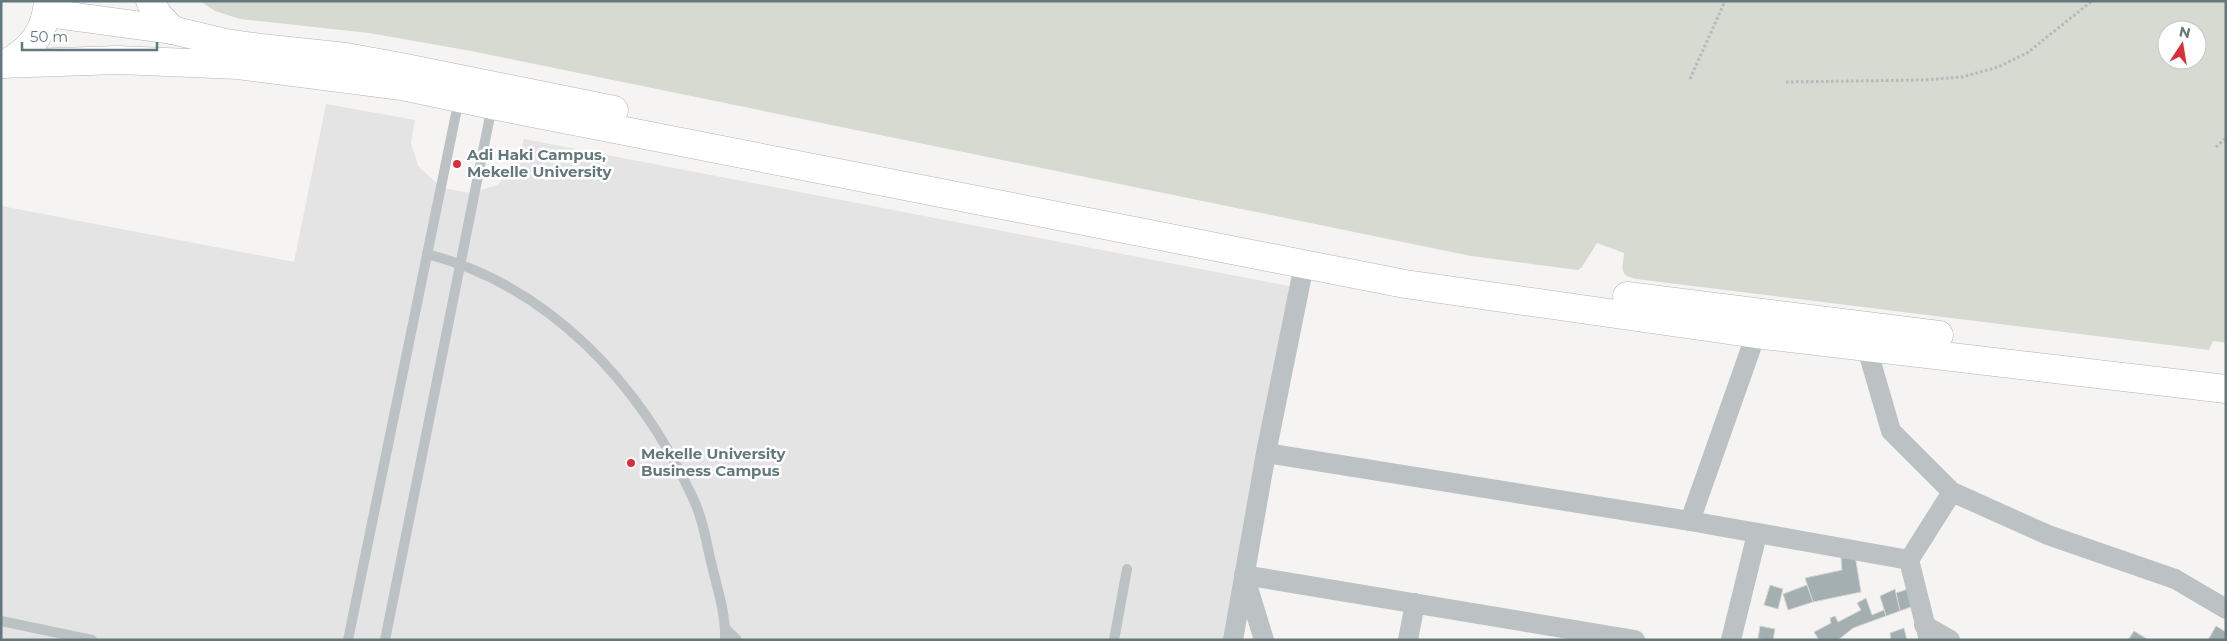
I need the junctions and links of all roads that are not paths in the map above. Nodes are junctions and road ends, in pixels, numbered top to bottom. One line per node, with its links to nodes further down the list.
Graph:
1 (150, 1): 3 (main road)
2 (48, 7): 3 (main road); 4 (main road)
3 (172, 30): 12 (main road)
4 (3, 64): 5 (main road)
5 (459, 98): 6 (main road); 7 (lane)
6 (492, 106): 8 (lane); 9 (main road)
7 (428, 254): 8 (lane); 28 (lane)
8 (459, 263): 24 (lane); 29 (lane)
9 (1304, 265): 10 (main road); 14 (street)
10 (1756, 334): 11 (main road); 16 (street)
11 (1866, 345): 13 (main road); 15 (street)
12 (2226, 370)
13 (2226, 389)
14 (1266, 453): 16 (street); 20 (street)
15 (1952, 492): 18 (street); 22 (street)
16 (1690, 521): 17 (street)
17 (1758, 534): 18 (street); 37 (street)
18 (1909, 560): 25 (street)
19 (1127, 569): 32 (lane)
20 (1244, 575): 21 (street); 33 (street); 34 (street)
21 (1416, 603): 26 (street); 35 (street)
22 (2226, 609)
23 (1, 622): 27 (lane)
24 (725, 628): 30 (lane); 31 (lane)
25 (1927, 632): 38 (street)
26 (1615, 638): 36 (street)
27 (92, 640)
28 (348, 640)
29 (385, 640)
30 (725, 640)
31 (737, 640)
32 (1114, 640)
33 (1234, 640)
34 (1264, 640)
35 (1408, 640)
36 (1635, 640)
37 (1731, 640)
38 (1950, 640)

